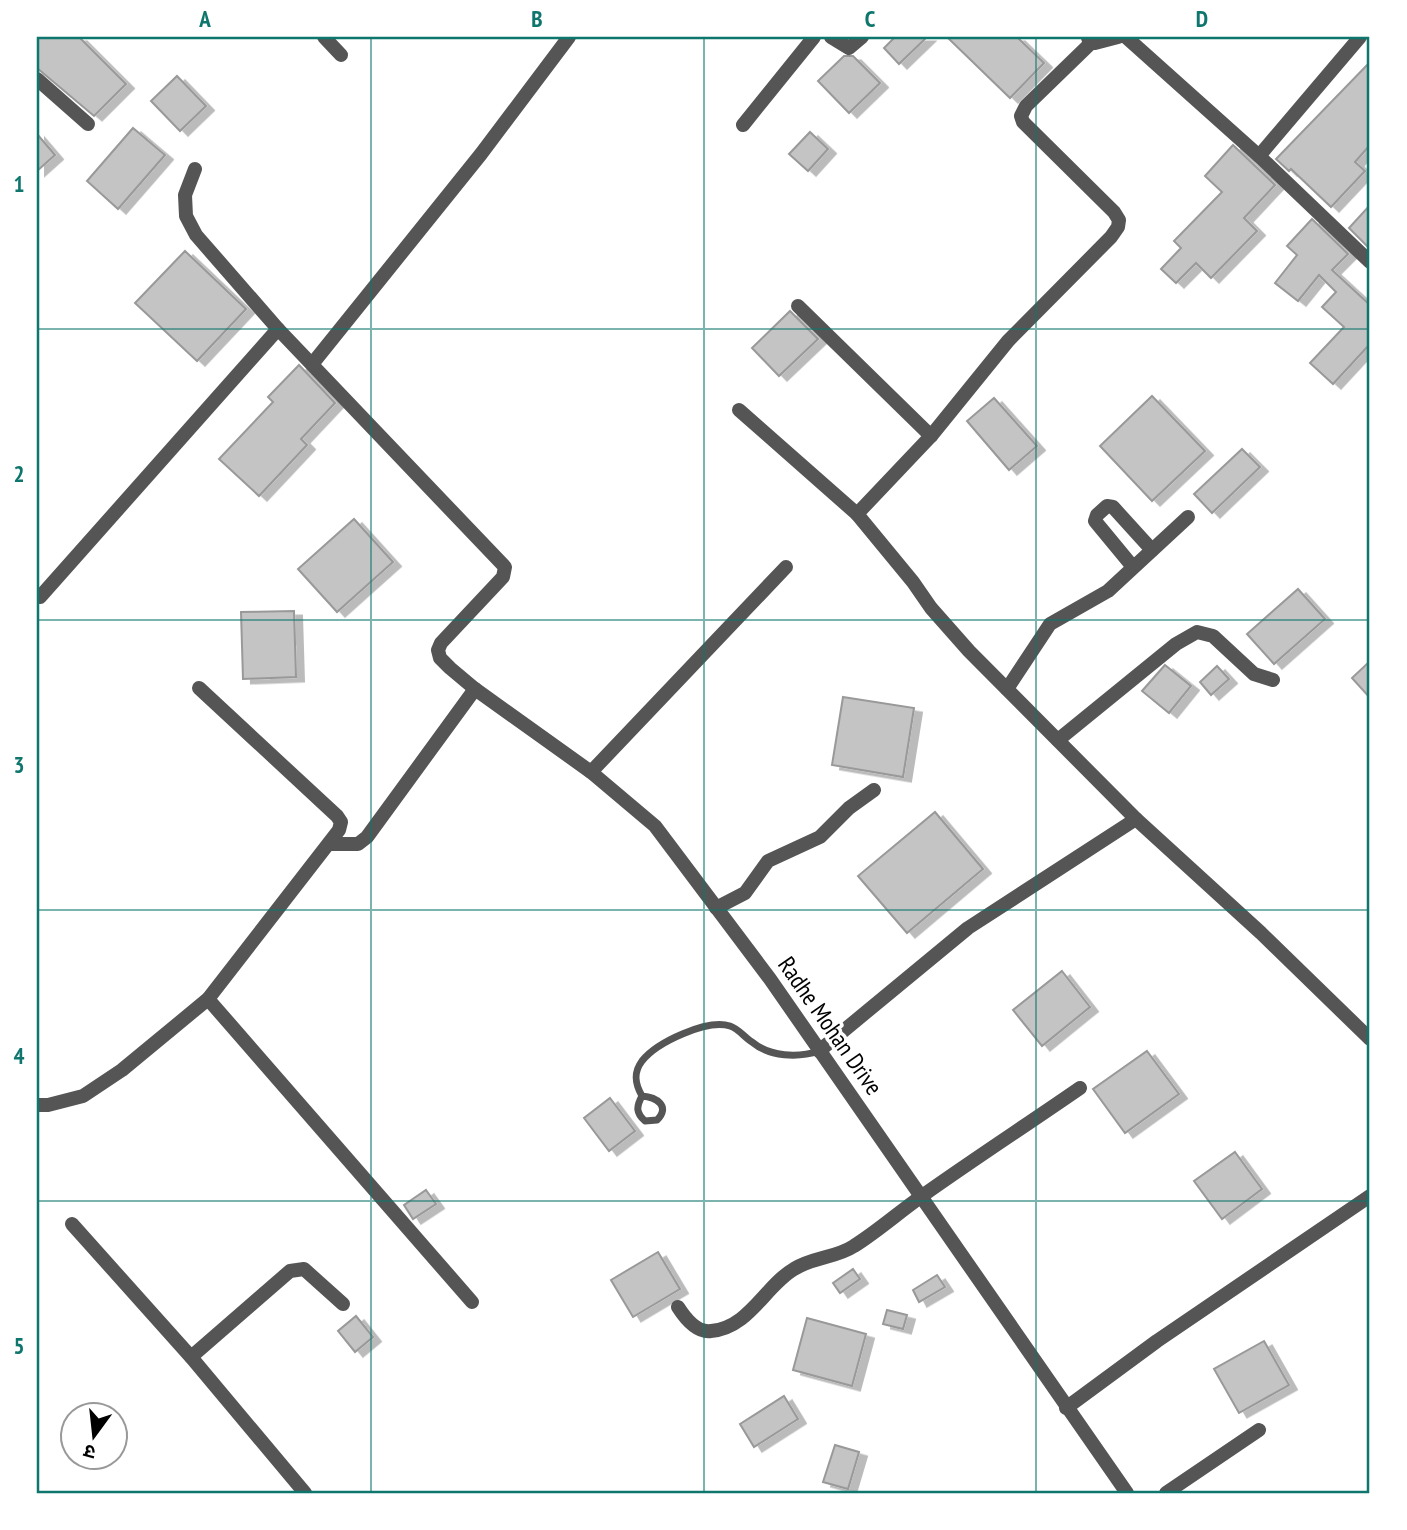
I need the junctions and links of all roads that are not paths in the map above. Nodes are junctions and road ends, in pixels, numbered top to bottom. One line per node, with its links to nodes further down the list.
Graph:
1 (324, 37): 10 (street)
2 (569, 37): 19 (street)
3 (814, 37): 13 (street)
4 (831, 37): 5 (street)
5 (862, 37)
6 (1118, 37): 9 (street)
7 (1126, 37): 14 (street)
8 (1360, 37): 14 (street)
9 (1089, 40): 21 (street)
10 (341, 55)
11 (37, 79): 12 (street)
12 (88, 124)
13 (743, 125)
14 (1259, 156): 16 (street)
15 (195, 169): 18 (street)
16 (1370, 262)
17 (798, 306): 21 (street)
18 (278, 329): 19 (street); 27 (street)
19 (313, 363): 30 (street, Radhe Mohan Drive)
20 (739, 410): 22 (street)
21 (930, 436): 22 (street)
22 (857, 514): 31 (street)
23 (1188, 517): 24 (street)
24 (1152, 550): 26 (street); 26 (street)
25 (786, 567): 33 (street)
26 (1133, 568): 31 (street)
27 (40, 597)
28 (1273, 680): 32 (street)
29 (200, 688): 36 (street)
30 (475, 688): 33 (street, Radhe Mohan Drive); 36 (street)
31 (1007, 689): 32 (street)
32 (1058, 740): 35 (street)
33 (591, 772): 37 (street, Radhe Mohan Drive)
34 (874, 790): 37 (street)
35 (1136, 819): 39 (street); 40 (street)
36 (329, 844): 38 (street)
37 (716, 908): 40 (street, Radhe Mohan Drive)
38 (208, 999): 43 (street); 47 (street)
39 (1370, 1039)
40 (819, 1051): 42 (lane); 44 (street, Radhe Mohan Drive)
41 (1080, 1088): 44 (street)
42 (642, 1096)
43 (37, 1105)
44 (921, 1196): 49 (street); 51 (street, Radhe Mohan Drive)
45 (1370, 1196): 51 (street)
46 (72, 1224): 50 (street)
47 (472, 1302)
48 (343, 1304): 50 (street)
49 (678, 1307)
50 (191, 1357): 53 (street)
51 (1066, 1408): 54 (street, Radhe Mohan Drive)
52 (1259, 1430): 55 (street)
53 (305, 1493)
54 (1127, 1493)
55 (1166, 1493)

